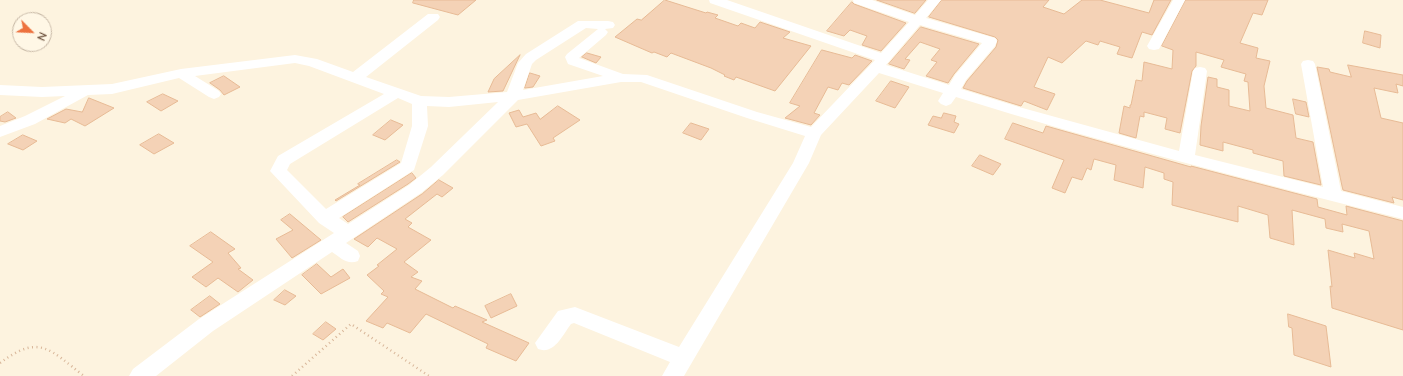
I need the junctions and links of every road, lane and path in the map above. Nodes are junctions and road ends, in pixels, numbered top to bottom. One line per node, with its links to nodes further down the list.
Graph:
1 (715, 0): 8 (street)
2 (859, 0): 6 (street)
3 (1179, 0): 7 (street)
4 (929, 1): 6 (street)
5 (433, 17): 12 (street)
6 (918, 20): 8 (street); 19 (street)
7 (1154, 46)
8 (880, 63): 19 (street); 22 (street)
9 (1308, 64): 24 (street)
10 (1200, 70): 23 (street)
11 (181, 72): 12 (street); 15 (street); 17 (street)
12 (355, 78): 16 (street)
13 (621, 78): 18 (street); 18 (street); 22 (street)
14 (0, 90): 15 (street)
15 (86, 91): 21 (street)
16 (396, 93): 20 (street); 26 (street)
17 (214, 94)
18 (514, 96): 20 (street); 27 (street)
19 (948, 96): 23 (street)
20 (419, 102): 26 (street)
21 (0, 132)
22 (814, 133): 30 (street)
23 (1186, 158): 24 (street)
24 (1333, 194): 25 (street)
25 (1403, 212)
26 (326, 218): 27 (street)
27 (339, 237): 28 (street); 33 (street)
28 (351, 256)
29 (545, 343): 30 (street)
30 (684, 358): 36 (street)
31 (0, 363): 32 (path)
32 (84, 376)
33 (140, 376)
34 (292, 376): 35 (path)
35 (429, 376)
36 (673, 376)

